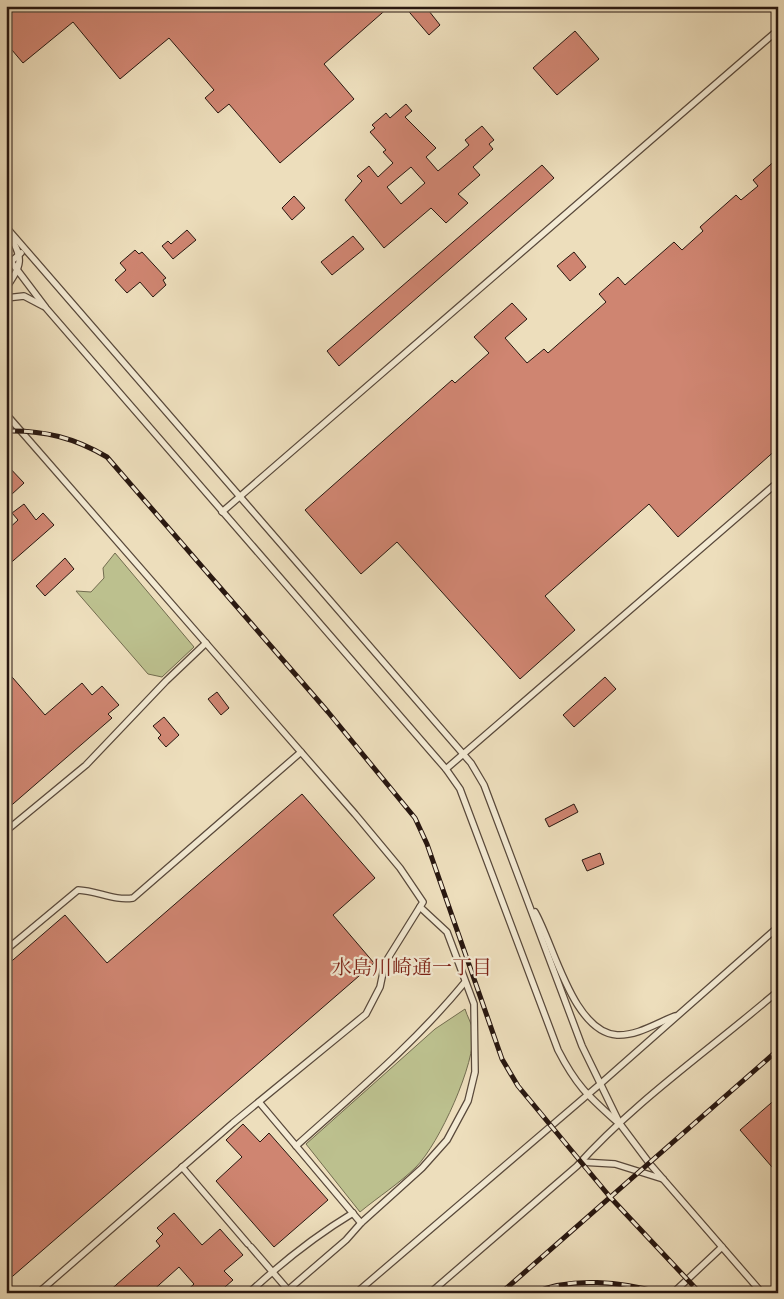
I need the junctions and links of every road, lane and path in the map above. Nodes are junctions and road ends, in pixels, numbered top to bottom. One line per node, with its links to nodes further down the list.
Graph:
1 (778, 30): 14 (lane)
2 (6, 228): 3 (lane); 4 (lane)
3 (26, 249): 4 (lane); 14 (lane)
4 (20, 254): 6 (lane); 8 (lane)
5 (6, 255): 6 (lane)
6 (12, 261): 7 (lane); 8 (lane)
7 (6, 266)
8 (18, 270): 9 (lane); 11 (lane)
9 (6, 288)
10 (6, 298): 11 (lane)
11 (46, 308): 15 (lane)
12 (6, 414): 16 (lane)
13 (778, 482): 18 (lane)
14 (240, 496): 15 (lane); 18 (lane)
15 (222, 512): 19 (lane)
16 (206, 643): 17 (lane); 20 (lane)
17 (301, 752): 22 (lane); 24 (lane)
18 (464, 754): 19 (lane); 21 (lane)
19 (446, 769): 29 (lane)
20 (6, 831)
21 (526, 897): 27 (lane); 28 (lane)
22 (420, 907): 25 (lane); 30 (lane)
23 (778, 926): 27 (lane)
24 (6, 950)
25 (465, 982): 32 (lane); 37 (lane)
26 (778, 992): 31 (lane)
27 (678, 1015): 28 (lane)
28 (599, 1085): 29 (lane); 31 (lane)
29 (587, 1095): 31 (lane); 43 (lane)
30 (259, 1102): 32 (lane); 34 (lane)
31 (620, 1124): 33 (lane); 35 (lane)
32 (296, 1146): 36 (lane)
33 (581, 1162): 35 (lane); 44 (lane)
34 (182, 1167): 39 (lane); 41 (lane)
35 (663, 1179): 38 (lane)
36 (353, 1213): 37 (lane); 39 (lane)
37 (361, 1223): 40 (lane)
38 (722, 1247): 45 (lane); 46 (lane)
39 (272, 1272): 40 (lane); 42 (lane)
40 (289, 1292)
41 (38, 1293)
42 (249, 1293)
43 (356, 1293)
44 (430, 1293)
45 (673, 1293)
46 (762, 1293)

